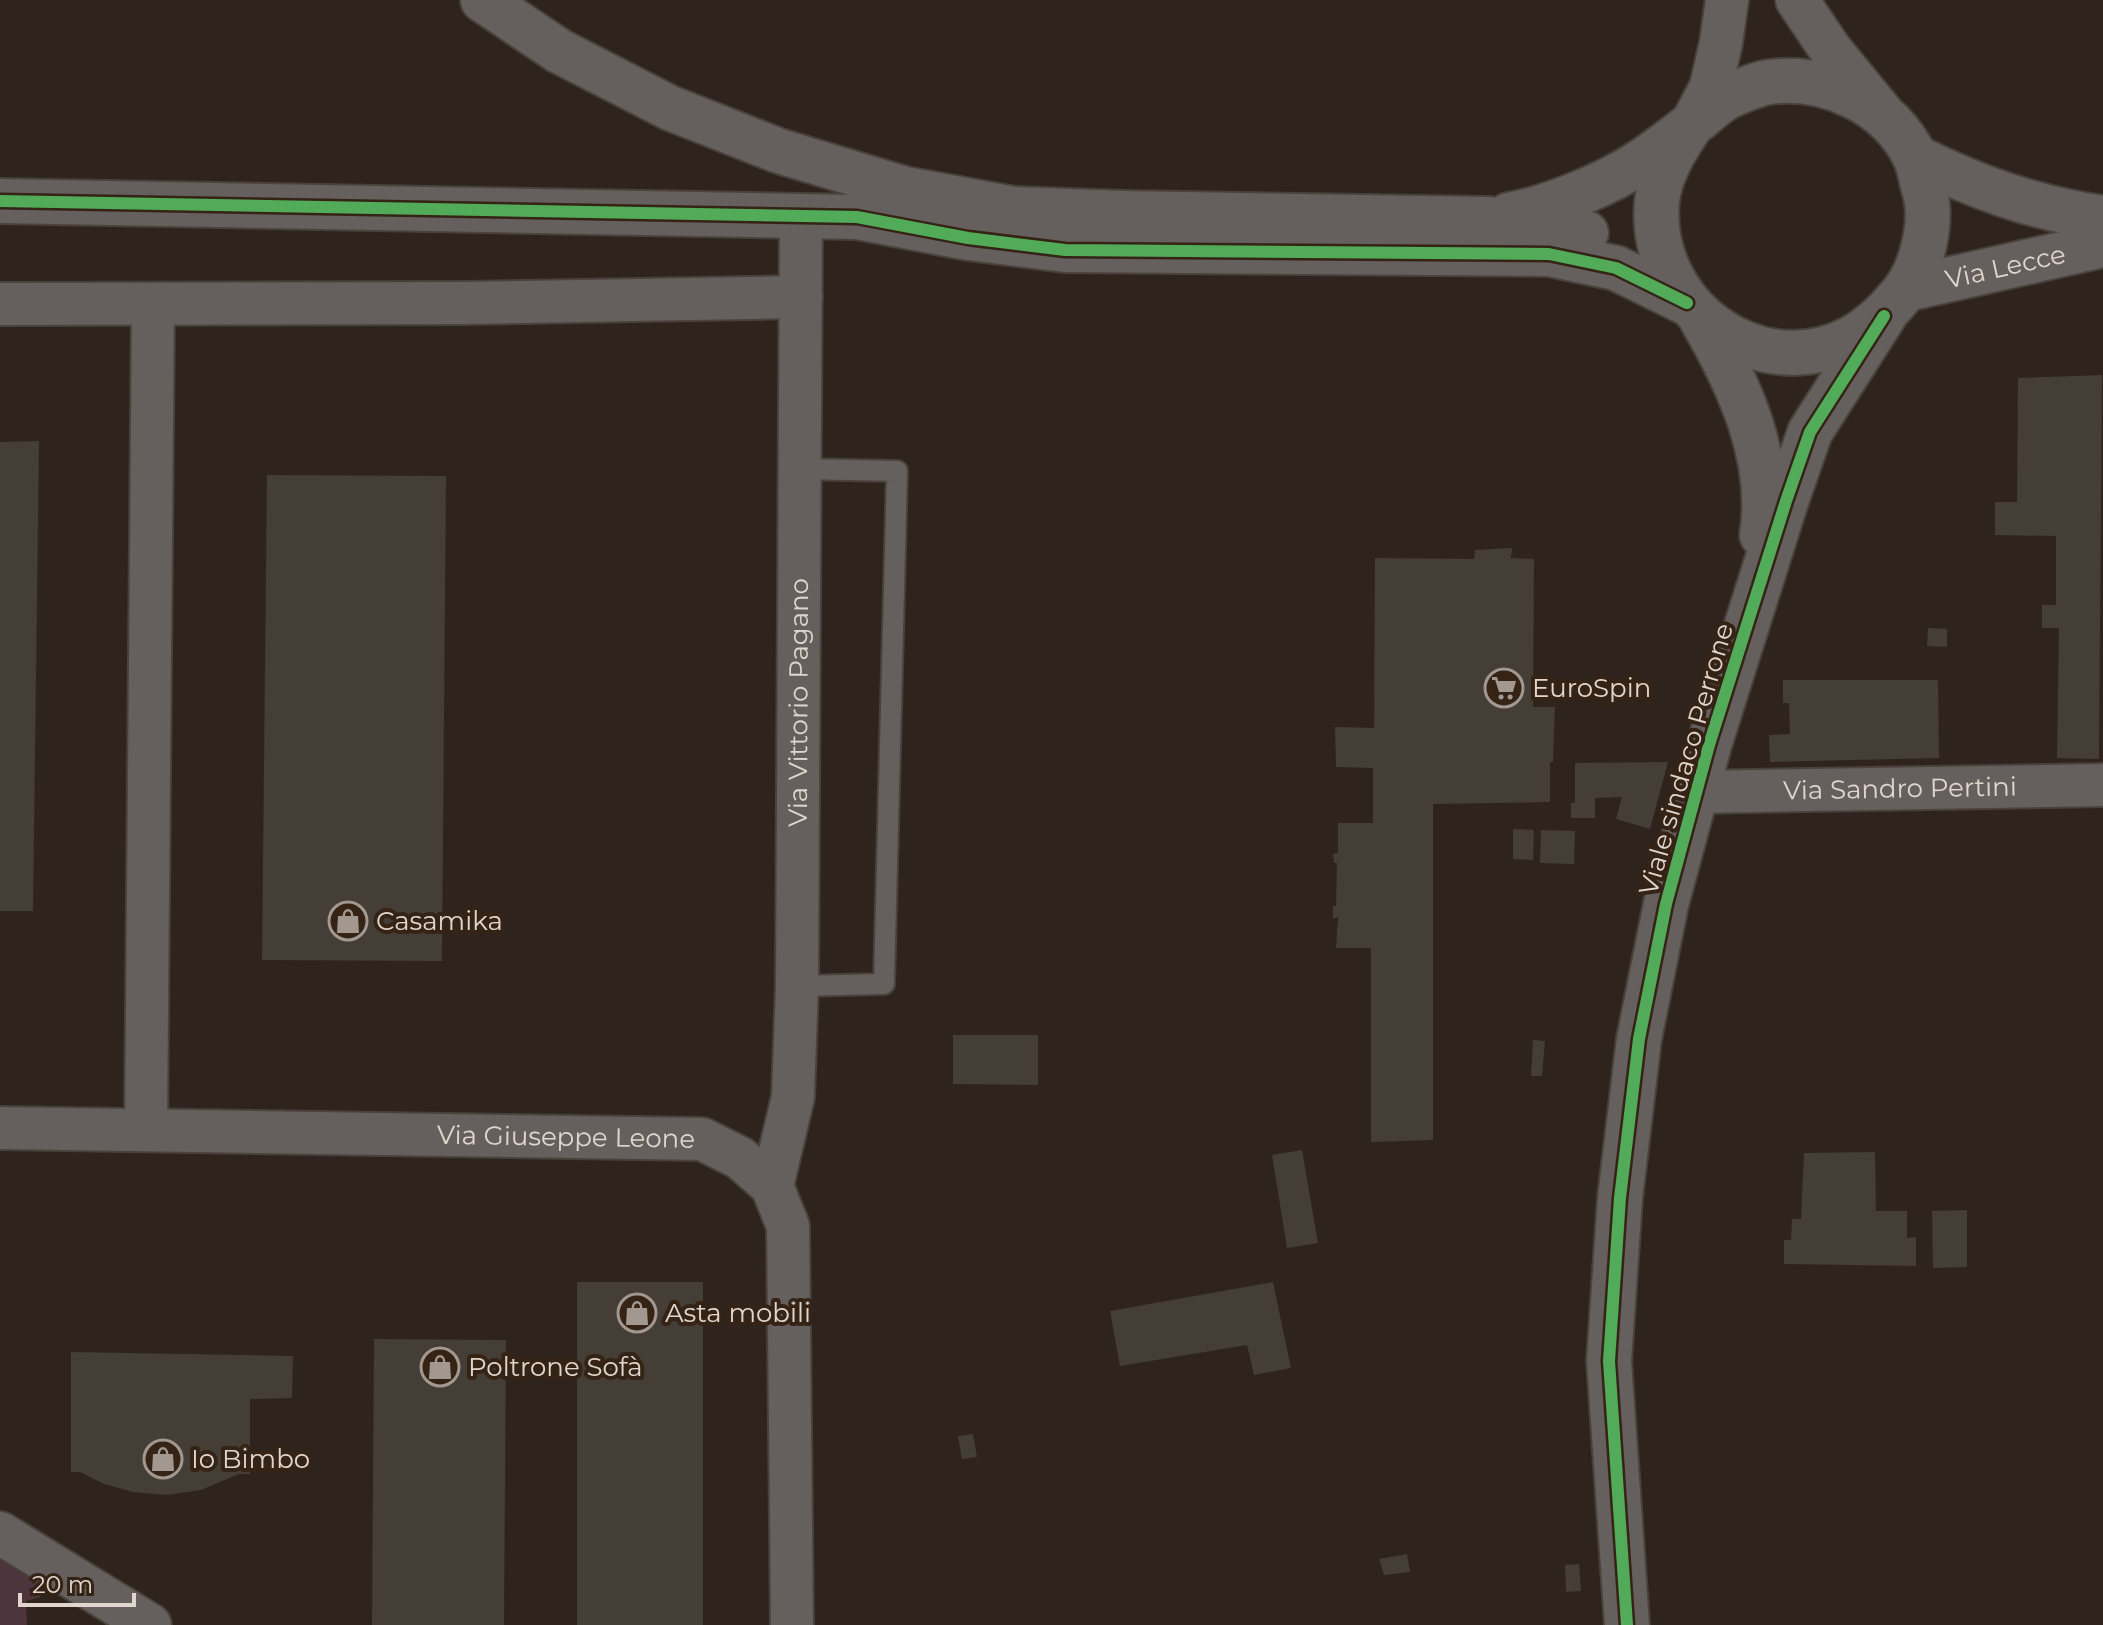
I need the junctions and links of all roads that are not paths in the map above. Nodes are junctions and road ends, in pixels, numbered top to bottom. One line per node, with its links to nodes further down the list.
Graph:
1 (483, 0): 10 (street)
2 (1727, 0): 5 (street)
3 (1797, 0): 4 (street)
4 (1888, 120): 5 (street); 6 (street)
5 (1691, 125): 10 (street); 13 (street)
6 (1915, 157): 9 (street, Via Lecce); 14 (street)
7 (0, 201): 8 (street)
8 (801, 216): 12 (street, Via Vittorio Pagano); 13 (street)
9 (2103, 218)
10 (1489, 219): 13 (street)
11 (2103, 245): 14 (street, Via Lecce)
12 (801, 297): 16 (street); 17 (street, Via Vittorio Pagano)
13 (1687, 300): 14 (street); 18 (street, Viale sindaco Perrone)
14 (1895, 302): 18 (street, Viale sindaco Perrone)
15 (0, 304): 16 (street)
16 (153, 305): 23 (street)
17 (800, 469): 21 (street, Via Vittorio Pagano); 21 (lane)
18 (1747, 628): 20 (street, Viale sindaco Perrone)
19 (2103, 785): 20 (street, Via Sandro Pertini)
20 (1696, 792): 28 (street, Viale sindaco Perrone)
21 (797, 986): 24 (street, Via Vittorio Pagano)
22 (0, 1128): 23 (street, Via Giuseppe Leone)
23 (146, 1129): 24 (street, Via Giuseppe Leone)
24 (772, 1186): 27 (street, Via Giuseppe Leone)
25 (0, 1533): 26 (street)
26 (150, 1625)
27 (792, 1625)
28 (1627, 1625)

